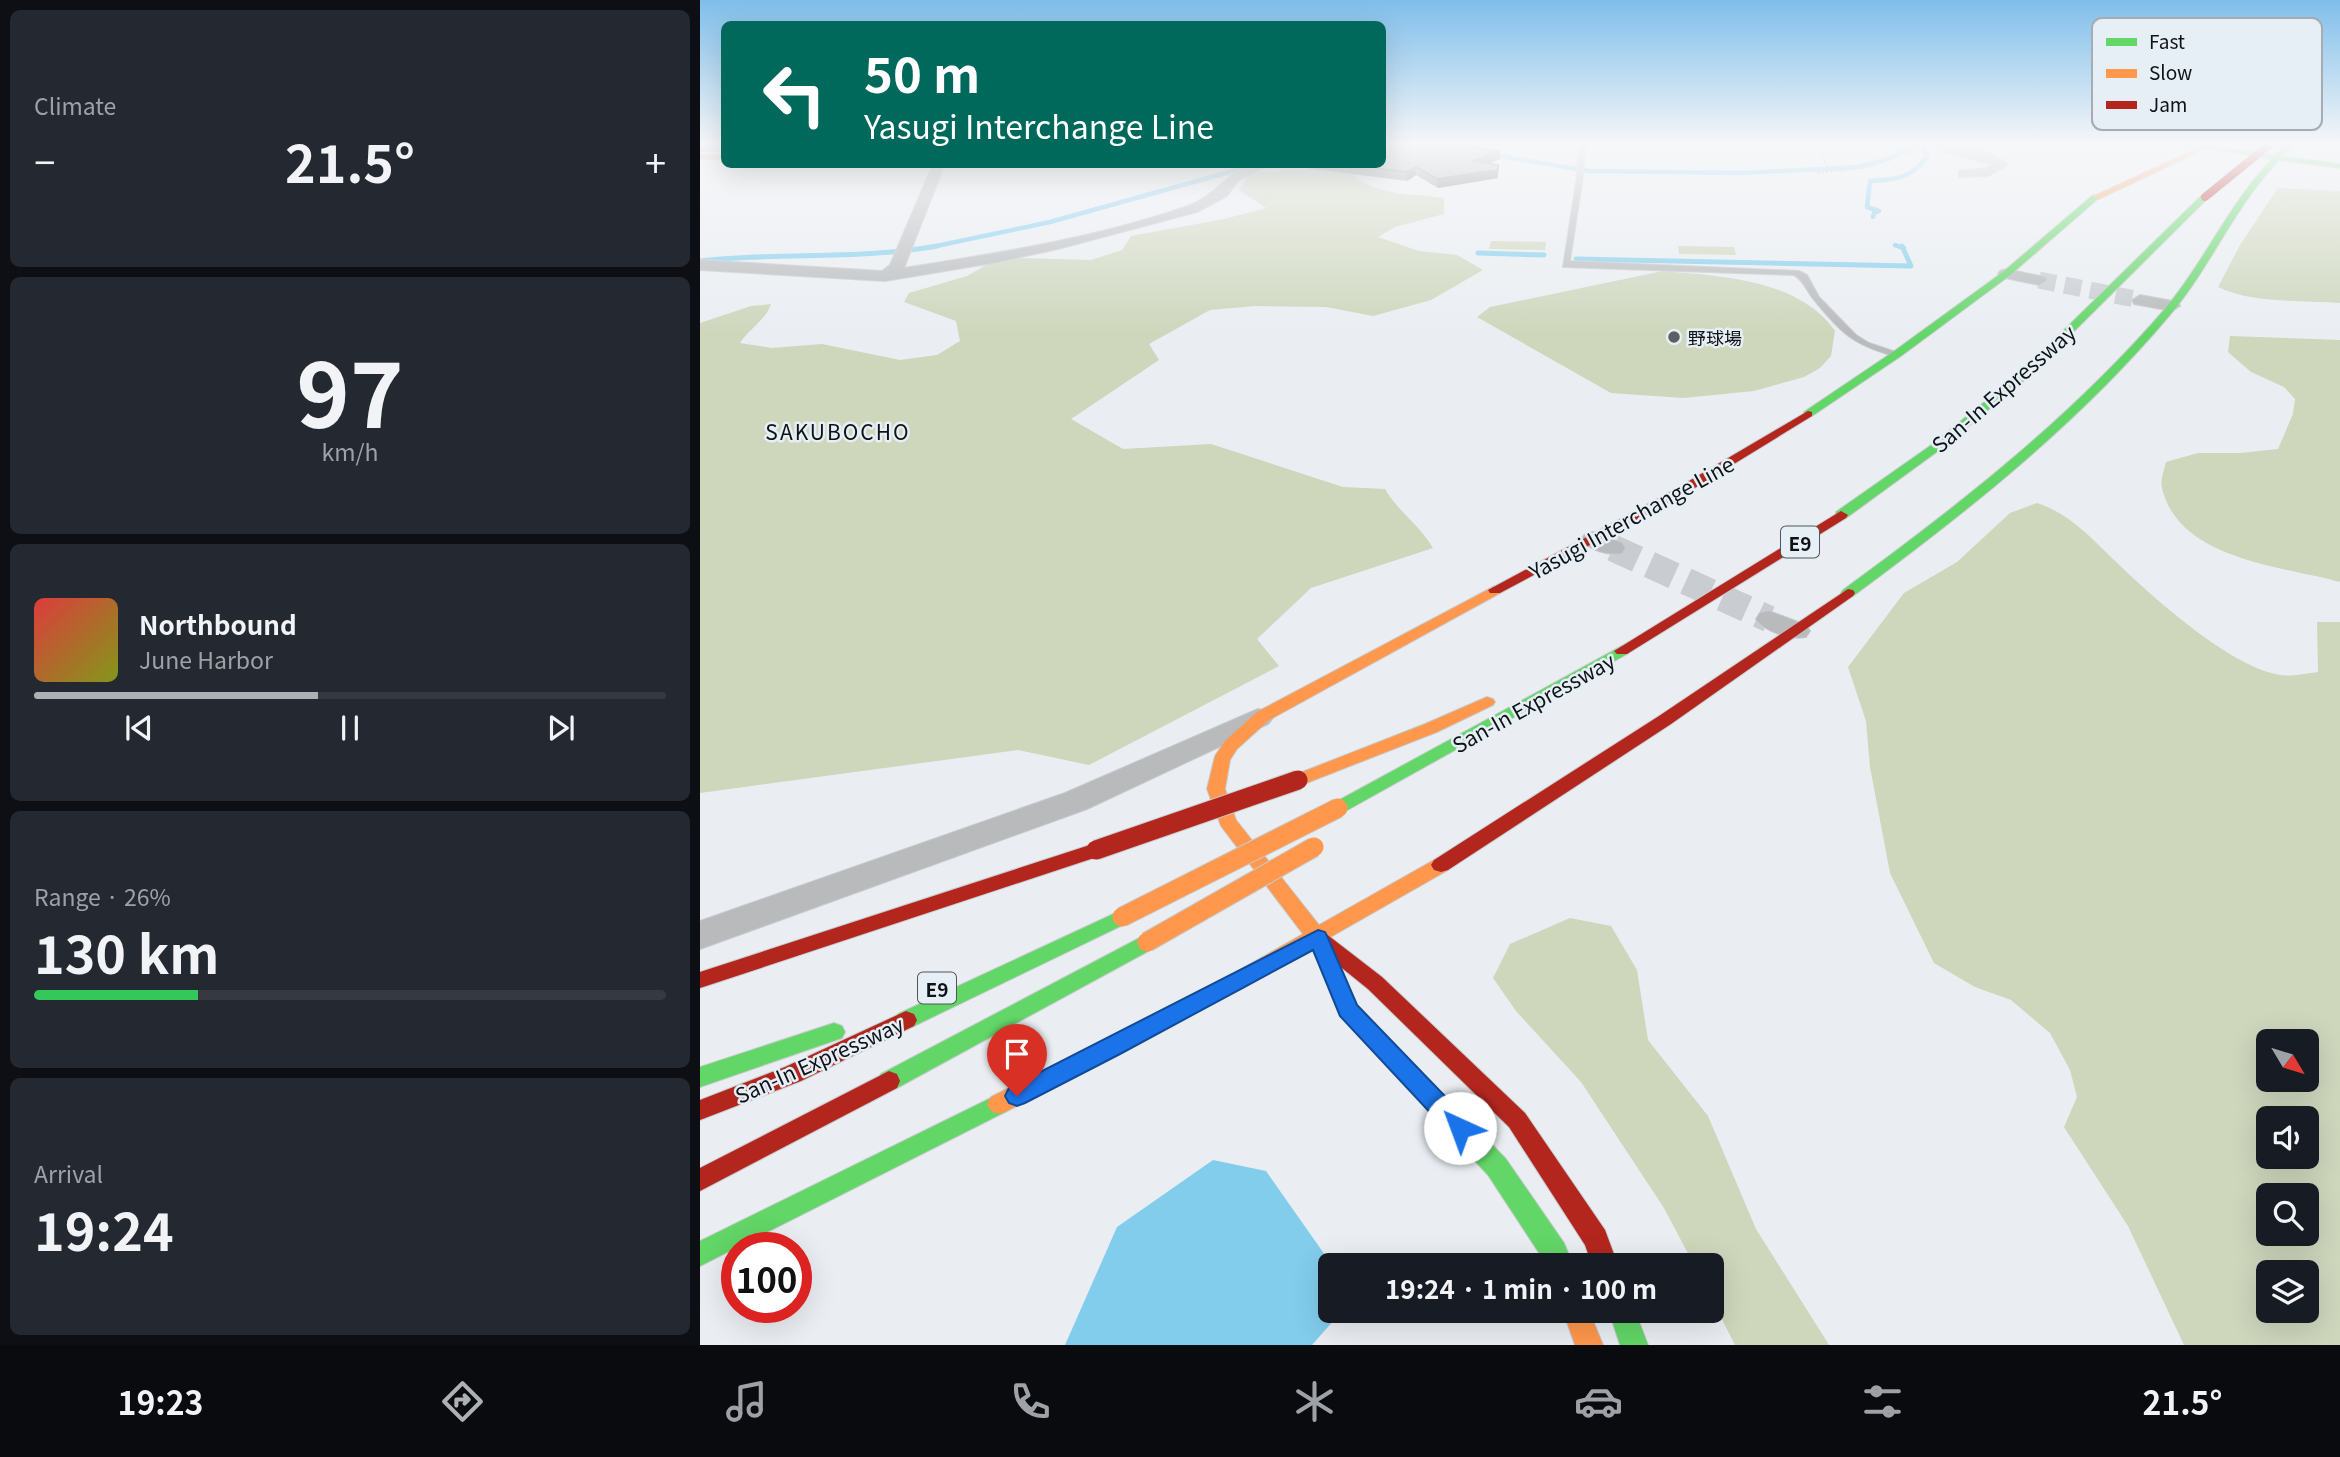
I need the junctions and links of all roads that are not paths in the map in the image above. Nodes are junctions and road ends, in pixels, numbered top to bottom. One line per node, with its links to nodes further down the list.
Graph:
1 (921, 208): 10 (street)
2 (1194, 208): 10 (street)
3 (1575, 208): 14 (lane)
4 (2082, 208): 9 (main road, Yasugi Interchange Line)
5 (2189, 208): 17 (main road, San-In Expressway / E9)
6 (2190, 208): 15 (main road, San-In Expressway / E9)
7 (2235, 208): 13 (main road)
8 (700, 265): 10 (street)
9 (2006, 274): 11 (street); 14 (main road, Yasugi Interchange Line)
10 (884, 276)
11 (2039, 281)
12 (2140, 300): 13 (street)
13 (2172, 306): 18 (main road)
14 (1897, 354): 21 (main road, Yasugi Interchange Line)
15 (1681, 617): 22 (main road); 23 (main road, San-In Expressway / E9)
16 (1769, 619): 18 (street)
17 (1639, 629): 19 (main road); 23 (main road, San-In Expressway / E9)
18 (1797, 631): 27 (main road)
19 (1544, 675)
20 (1497, 697): 28 (main road, bridge)
21 (1264, 716): 26 (street); 27 (main road, Yasugi Interchange Line)
22 (1457, 761)
23 (1332, 803): 25 (main road, San-In Expressway / E9, bridge)
24 (1332, 837): 37 (main road, bridge)
25 (1118, 912): 29 (main road, San-In Expressway / E9); 34 (main road, San-In Expressway / E9)
26 (700, 936)
27 (1318, 938): 38 (main road); 39 (main road); 40 (main road)
28 (700, 980)
29 (888, 1010)
30 (854, 1025): 31 (main road, San-In Expressway)
31 (756, 1057): 32 (main road); 33 (main road, San-In Expressway)
32 (700, 1070)
33 (700, 1077)
34 (771, 1083): 35 (main road, San-In Expressway / E9); 36 (main road, E9)
35 (700, 1111)
36 (700, 1122)
37 (700, 1180)
38 (1555, 1253)
39 (1601, 1253)
40 (700, 1254)
41 (1581, 1323): 43 (main road)
42 (1626, 1323): 44 (main road)
43 (1589, 1345)
44 (1634, 1345)

